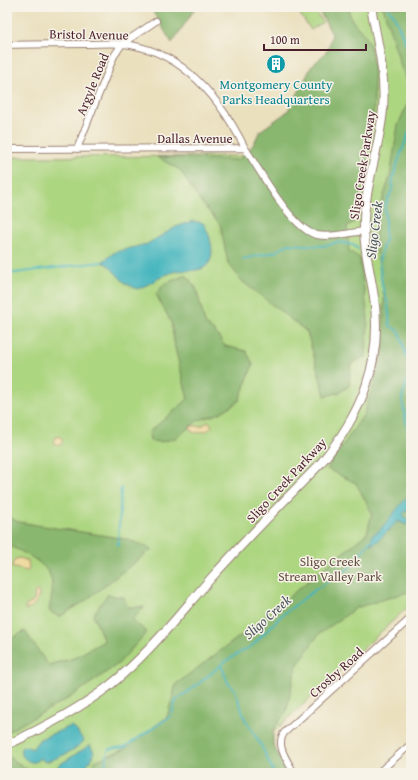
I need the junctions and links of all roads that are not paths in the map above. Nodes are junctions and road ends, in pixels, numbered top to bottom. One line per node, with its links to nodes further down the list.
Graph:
1 (371, 7): 8 (street, Sligo Creek Parkway)
2 (156, 21): 4 (street, Argyle Road)
3 (7, 44): 4 (street, Bristol Avenue)
4 (122, 44): 5 (street, Bristol Avenue); 7 (street, Argyle Road)
5 (245, 148): 7 (street, Dallas Avenue); 8 (street, Dallas Avenue)
6 (7, 149): 7 (street, Dallas Avenue)
7 (78, 149)
8 (363, 231): 11 (street, Sligo Creek Parkway)
9 (411, 618): 12 (street, Crosby Road)
10 (411, 744): 13 (street)
11 (7, 745)
12 (294, 773)
13 (378, 773)

